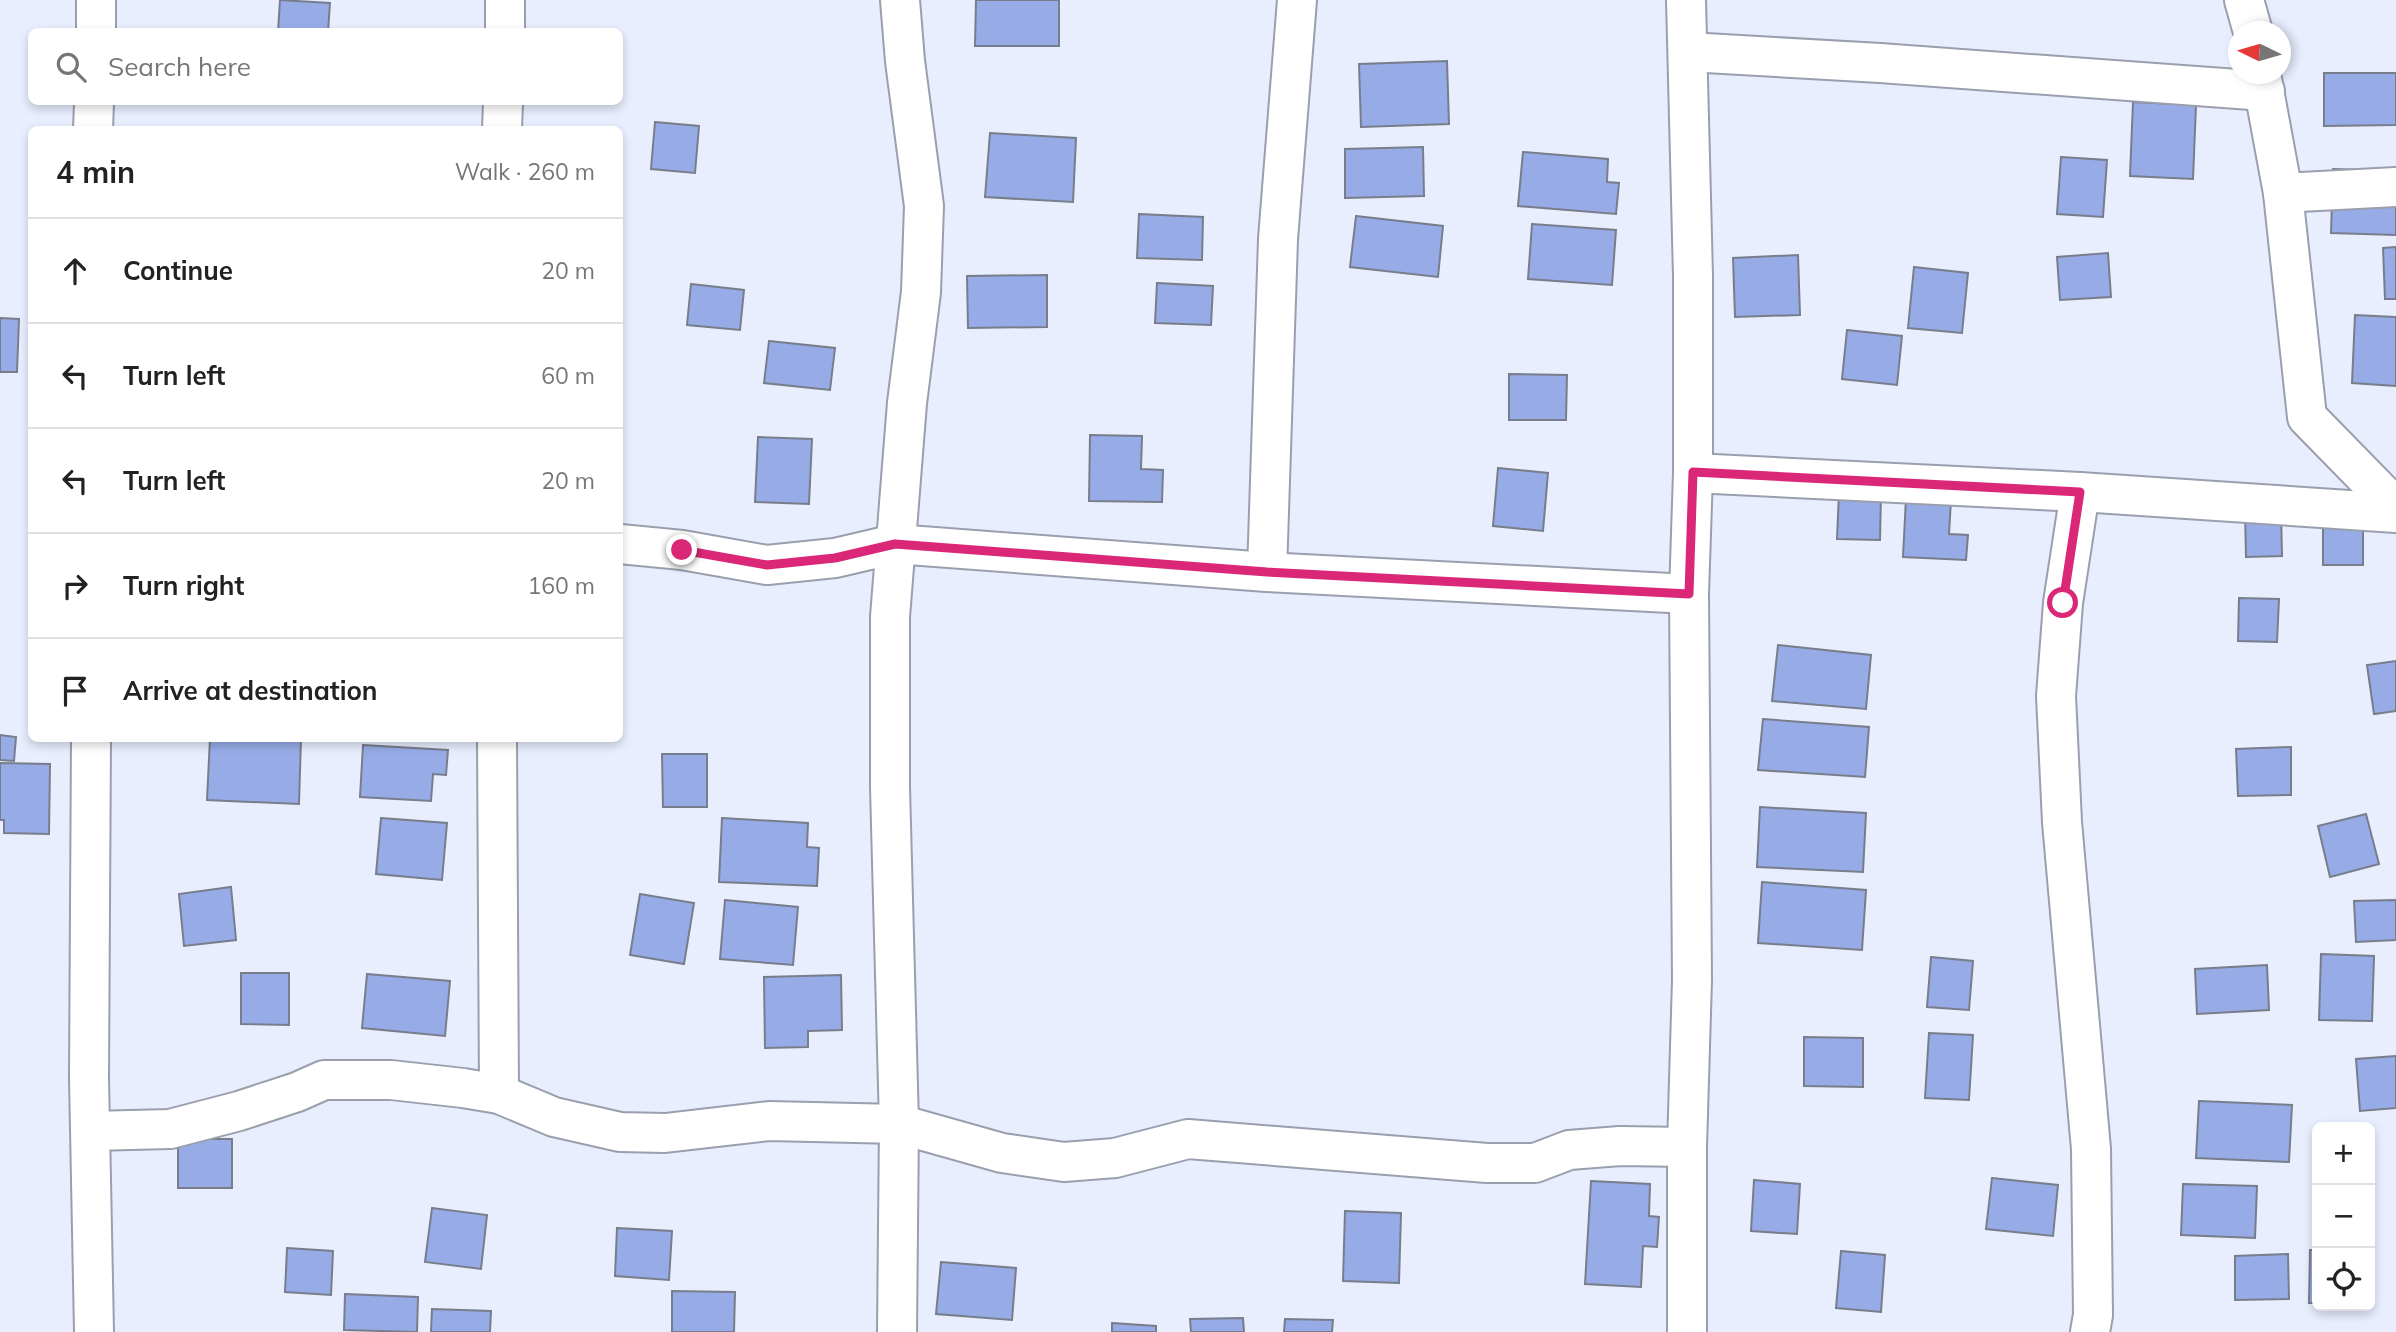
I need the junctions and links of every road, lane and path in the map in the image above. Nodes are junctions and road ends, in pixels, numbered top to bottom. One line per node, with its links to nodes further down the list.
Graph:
1 (96, 0): 8 (street)
2 (505, 0): 9 (street)
3 (900, 0): 23 (street)
4 (1297, 0): 24 (street)
5 (1686, 0): 10 (street)
6 (2244, 0): 7 (street)
7 (2250, 21)
8 (96, 28)
9 (505, 28)
10 (1688, 52): 11 (street); 19 (street)
11 (2228, 80)
12 (2263, 84): 18 (street)
13 (94, 105): 15 (street)
14 (503, 105): 16 (street)
15 (93, 126)
16 (502, 126)
17 (2396, 187): 18 (street)
18 (2283, 193): 21 (street)
19 (1693, 472): 20 (street); 25 (street)
20 (2080, 492): 21 (street); 35 (street)
21 (2396, 511)
22 (623, 544): 23 (street)
23 (895, 544): 24 (street); 29 (street)
24 (1267, 572): 25 (street)
25 (1689, 594): 31 (street)
26 (91, 742): 30 (street)
27 (496, 742): 28 (street)
28 (499, 1094): 29 (street); 30 (street)
29 (899, 1124): 31 (street); 33 (street)
30 (91, 1131): 32 (street)
31 (1687, 1147): 34 (street)
32 (94, 1332)
33 (897, 1332)
34 (1687, 1332)
35 (2090, 1332)

